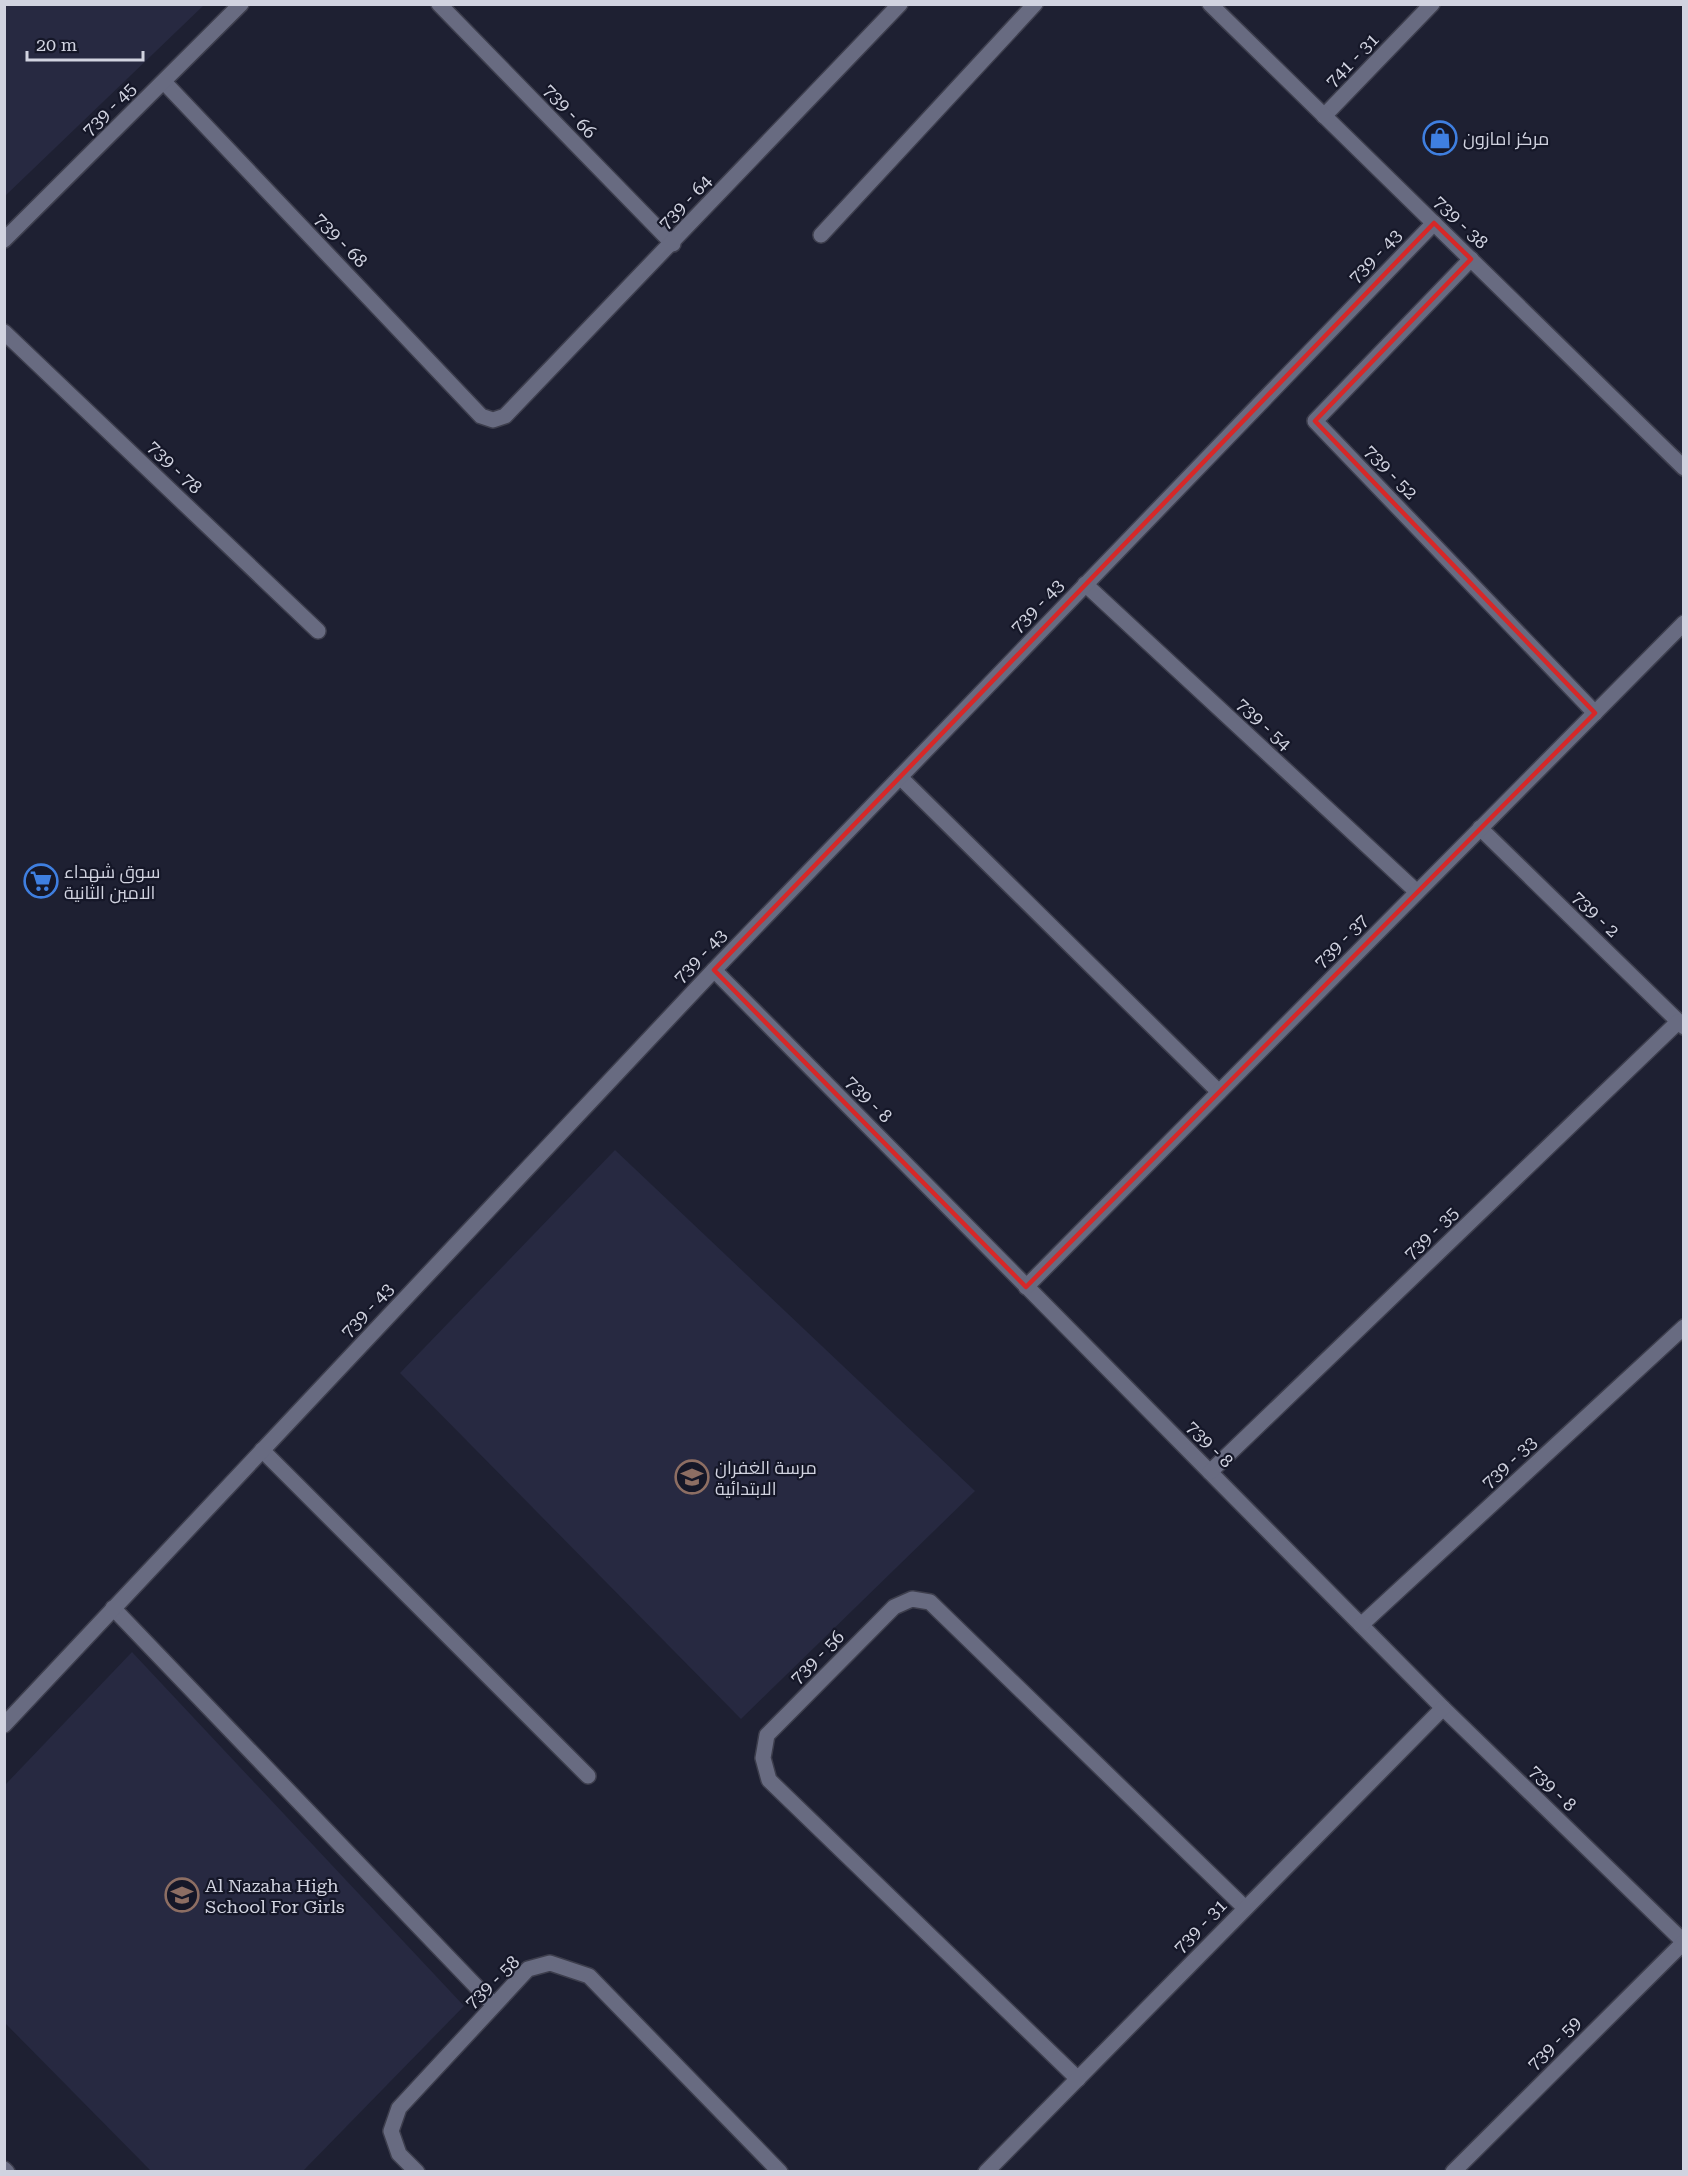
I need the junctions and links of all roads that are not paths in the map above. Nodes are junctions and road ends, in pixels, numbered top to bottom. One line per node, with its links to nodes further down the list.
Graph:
1 (241, 4): 7 (street, 739 - 45)
2 (439, 4): 12 (street, 739 - 66)
3 (1035, 4): 10 (street)
4 (1210, 4): 8 (street, 739 - 38)
5 (1432, 4): 8 (street, 741 - 31)
6 (892, 7): 12 (street, 739 - 64)
7 (164, 82): 11 (street, 739 - 45); 15 (street, 739 - 68)
8 (1324, 116): 9 (street, 739 - 38)
9 (1434, 223): 13 (street, 739 - 38); 17 (street, 739 - 43)
10 (821, 235)
11 (4, 240)
12 (673, 244): 15 (street, 739 - 64)
13 (1471, 259): 16 (street, 739 - 38); 20 (street, 739 - 52)
14 (4, 332): 19 (street, 739 - 78)
15 (493, 420)
16 (1683, 468)
17 (1085, 584): 21 (street, 739 - 43); 23 (street, 739 - 54)
18 (1683, 623): 20 (street, 739 - 37)
19 (318, 631)
20 (1595, 713): 22 (street, 739 - 37)
21 (900, 777): 24 (street, 739 - 43); 26 (street)
22 (1480, 828): 23 (street, 739 - 37); 25 (street, 739 - 2)
23 (1417, 892): 26 (street, 739 - 37)
24 (714, 970): 27 (street, 739 - 8); 29 (street, 739 - 43)
25 (1681, 1024): 30 (street, 739 - 35)
26 (1219, 1092): 27 (street, 739 - 37)
27 (1026, 1287): 30 (street, 739 - 8)
28 (1683, 1327): 32 (street, 739 - 33)
29 (262, 1450): 31 (street, 739 - 43); 35 (street)
30 (1210, 1472): 32 (street, 739 - 8)
31 (113, 1608): 34 (street, 739 - 43); 38 (street)
32 (1361, 1625): 33 (street, 739 - 8)
33 (1443, 1708): 36 (street, 739 - 31); 37 (street, 739 - 8)
34 (4, 1725)
35 (588, 1776)
36 (1245, 1908): 39 (street, 739 - 31); 39 (street, 739 - 56)
37 (1683, 1942): 43 (street, 739 - 59)
38 (495, 2005): 40 (street, 739 - 58); 41 (street, 739 - 58)
39 (1078, 2079): 42 (street, 739 - 31)
40 (417, 2172)
41 (780, 2172)
42 (986, 2172)
43 (1453, 2172)

